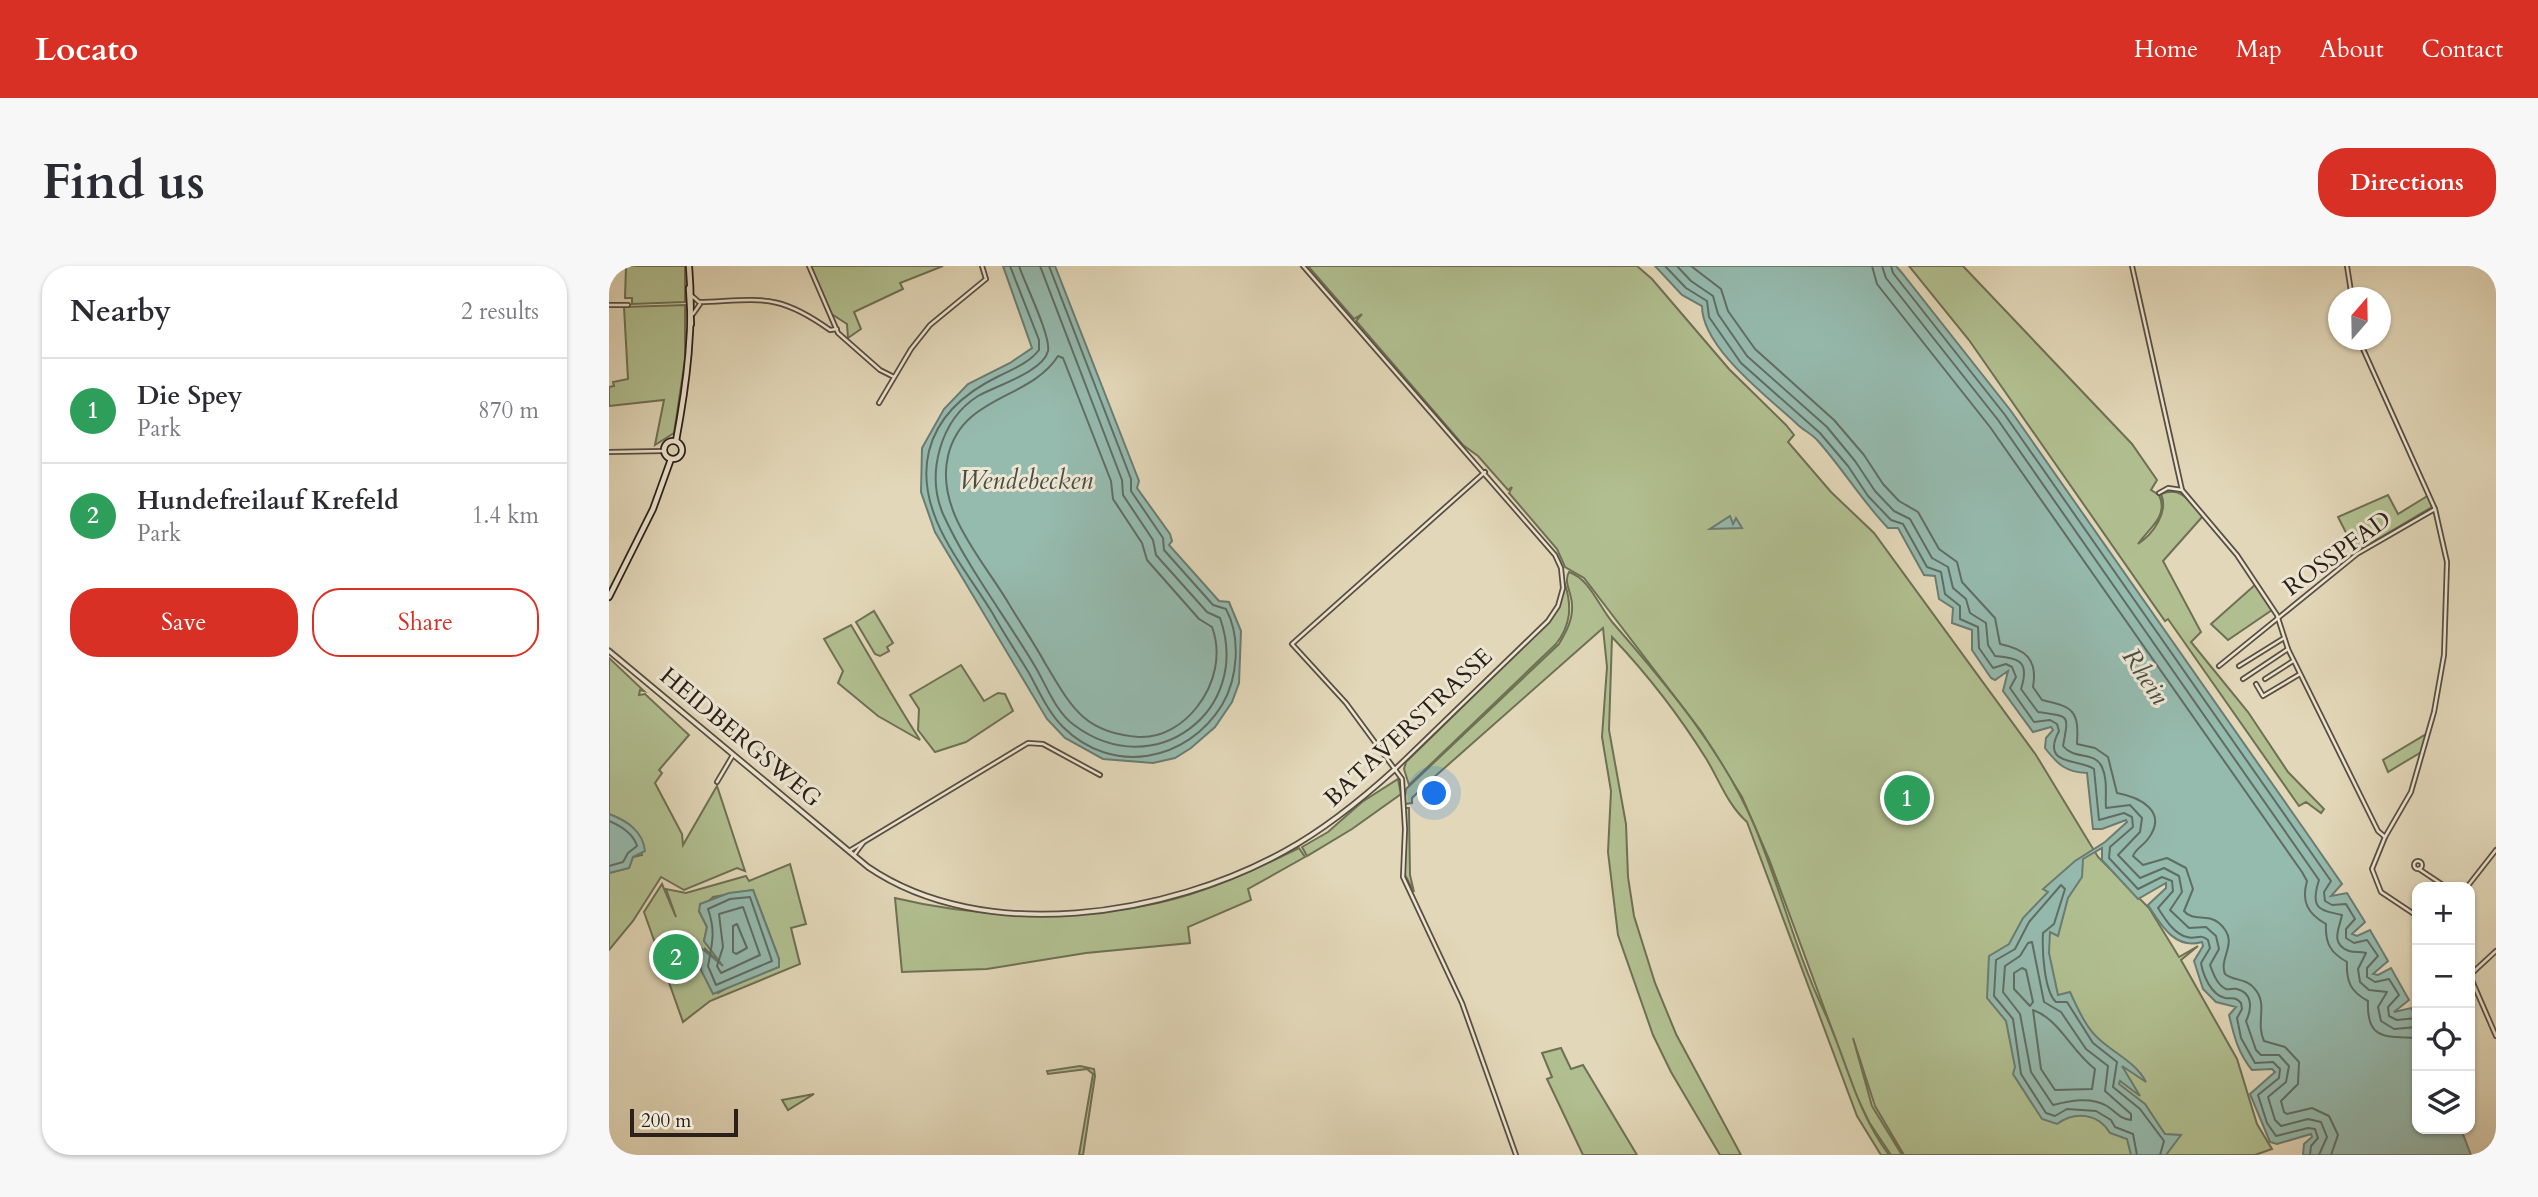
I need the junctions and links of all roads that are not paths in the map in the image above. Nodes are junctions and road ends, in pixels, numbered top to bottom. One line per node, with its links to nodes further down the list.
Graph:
1 (689, 266): 7 (main road)
2 (809, 266): 15 (street)
3 (982, 266): 17 (street)
4 (1303, 266): 23 (street, BATAVERSTRASSE)
5 (2132, 266): 24 (street)
6 (2347, 266): 8 (street)
7 (690, 281): 9 (main road); 14 (main road)
8 (2350, 287)
9 (692, 296): 10 (street); 13 (main road)
10 (703, 302): 13 (street); 15 (street)
11 (609, 305): 12 (street)
12 (628, 305)
13 (693, 314): 14 (main road)
14 (691, 325): 19 (main road)
15 (838, 331): 17 (street)
16 (2363, 350): 26 (street)
17 (894, 377): 18 (street)
18 (879, 404)
19 (675, 442): 20 (main road); 22 (main road)
20 (664, 451): 21 (street); 22 (main road)
21 (609, 452)
22 (671, 459): 27 (main road)
23 (1485, 472): 40 (street, BATAVERSTRASSE); 40 (street)
24 (2182, 490): 25 (street); 28 (street)
25 (2159, 493)
26 (2435, 509): 28 (street, ROSSPFAD); 43 (street)
27 (609, 597)
28 (2278, 619): 29 (street, ROSSPFAD); 33 (street)
29 (2284, 638): 30 (street, ROSSPFAD); 34 (street)
30 (2288, 649): 32 (street, ROSSPFAD); 36 (street)
31 (609, 651): 39 (street, HEIDBERGSWEG)
32 (2293, 661): 35 (street, ROSSPFAD); 37 (street)
33 (2218, 666)
34 (2238, 666)
35 (2301, 674): 38 (street); 43 (street, ROSSPFAD)
36 (2243, 679)
37 (2265, 679)
38 (2256, 684)
39 (733, 755): 42 (street); 46 (street, HEIDBERGSWEG)
40 (1395, 769): 47 (street, BATAVERSTRASSE); 56 (street)
41 (1100, 775): 44 (street)
42 (717, 782)
43 (2385, 837): 51 (street)
44 (868, 839): 46 (street); 47 (street)
45 (2496, 850): 50 (street)
46 (849, 851): 47 (street, HEIDBERGSWEG)
47 (854, 855)
48 (2419, 869): 49 (street)
49 (2438, 882)
50 (2471, 882)
51 (2412, 913)
52 (2496, 951): 53 (street)
53 (2475, 970)
54 (2475, 987): 55 (street)
55 (2496, 1037)
56 (1516, 1155)

